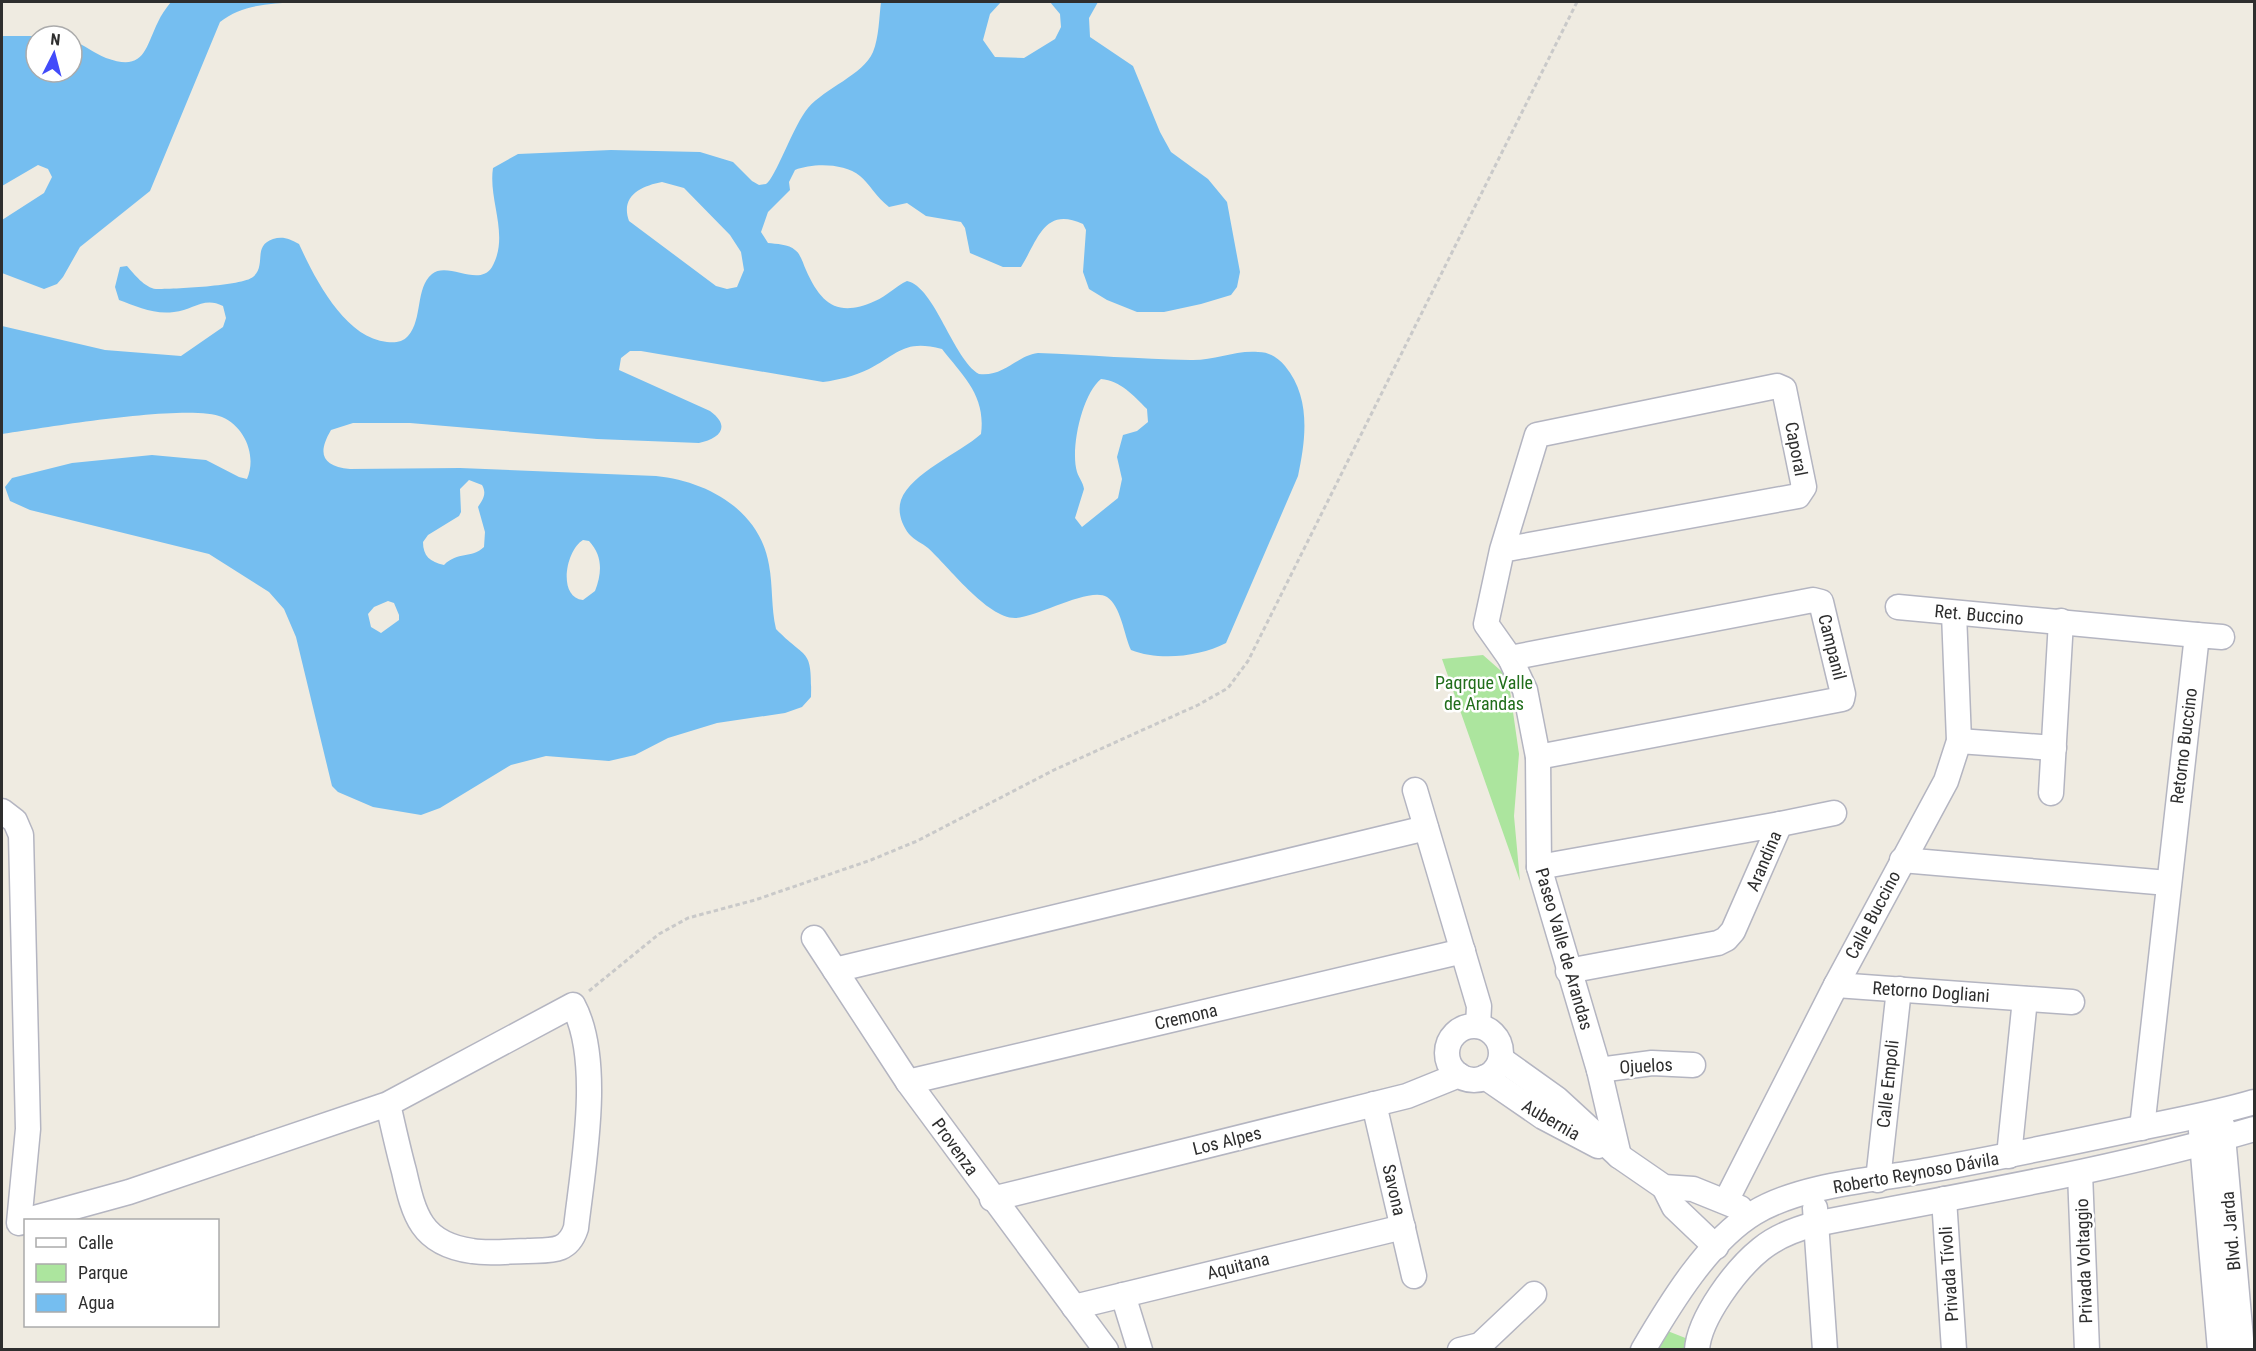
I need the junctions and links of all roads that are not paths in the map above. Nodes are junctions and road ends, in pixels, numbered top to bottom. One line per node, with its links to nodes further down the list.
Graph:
1 (1537, 435): 2 (street, Paseo Valle de Arandas); 2 (street, Caporal)
2 (1502, 550): 8 (street, Paseo Valle de Arandas)
3 (1898, 607): 4 (street, Ret. Buccino)
4 (1954, 614): 5 (street, Ret. Buccino); 9 (street, Calle Buccino)
5 (2061, 621): 6 (street, Ret. Buccino); 10 (street)
6 (2197, 635): 7 (street); 20 (street, Retorno Buccino)
7 (2222, 637)
8 (1510, 658): 11 (street, Paseo Valle de Arandas); 11 (street, Campanil)
9 (1959, 741): 10 (street); 18 (street, Calle Buccino)
10 (2054, 748): 13 (street)
11 (1538, 757): 19 (street, Paseo Valle de Arandas)
12 (1415, 790): 17 (street)
13 (2051, 793)
14 (2, 811): 53 (street)
15 (1834, 813): 16 (street)
16 (1780, 824): 19 (street, Arandina); 24 (street, Arandina)
17 (1426, 828): 22 (street); 23 (street)
18 (1902, 860): 20 (street); 25 (street, Calle Buccino)
19 (1539, 867): 24 (street, Paseo Valle de Arandas)
20 (2168, 883): 39 (street, Retorno Buccino)
21 (814, 938): 23 (street, Provenza)
22 (1463, 951): 29 (street); 34 (street, Cremona)
23 (835, 970): 34 (street, Provenza)
24 (1568, 971): 32 (street, Paseo Valle de Arandas)
25 (1836, 985): 26 (street, Retorno Dogliani); 50 (street, Calle Buccino)
26 (1899, 989): 27 (street, Retorno Dogliani); 45 (street, Calle Empoli)
27 (2025, 999): 28 (street, Retorno Dogliani); 43 (street)
28 (2072, 1002)
29 (1478, 1026): 31 (street); 33 (street)
30 (1693, 1065): 32 (street, Ojuelos)
31 (1493, 1068): 33 (street); 42 (street, Aubernia)
32 (1599, 1070): 42 (street, Paseo Valle de Arandas)
33 (1459, 1075): 37 (street, Los Alpes)
34 (908, 1082): 48 (street, Provenza)
35 (2254, 1102): 38 (street, Roberto Reynoso Dávila)
36 (387, 1104): 36 (street); 52 (street)
37 (1374, 1104): 48 (street, Los Alpes); 54 (street, Savona)
38 (2210, 1114): 39 (street, Roberto Reynoso Dávila); 41 (street, Blvd. Jarda)
39 (2142, 1128): 43 (street, Roberto Reynoso Dávila)
40 (2254, 1129): 41 (street, Roberto Reynoso Dávila)
41 (2212, 1142): 44 (street, Roberto Reynoso Dávila); 70 (street, Blvd. Jarda); 71 (street, Blvd. Jarda)
42 (1619, 1156): 46 (street, Aubernia)
43 (2009, 1156): 45 (street, Roberto Reynoso Dávila)
44 (2080, 1173): 49 (street, Roberto Reynoso Dávila); 69 (street, Privada Voltaggio)
45 (1878, 1180): 47 (street, Roberto Reynoso Dávila)
46 (1664, 1187): 50 (street); 56 (street, Aubernia)
47 (1814, 1191): 51 (street, Roberto Reynoso Dávila); 55 (street)
48 (992, 1199): 60 (street, Provenza)
49 (1944, 1199): 55 (street, Roberto Reynoso Dávila); 68 (street, Privada Tívoli)
50 (1726, 1201): 51 (street)
51 (1753, 1214): 56 (street, Roberto Reynoso Dávila)
52 (32, 1219)
53 (18, 1223)
54 (1403, 1227): 57 (street, Savona); 59 (street, Aquitana)
55 (1816, 1233): 62 (street, Roberto Reynoso Dávila); 67 (street)
56 (1716, 1247): 61 (street, Roberto Reynoso Dávila)
57 (1414, 1276)
58 (1534, 1294): 63 (street)
59 (1123, 1295): 60 (street, Aquitana); 65 (street)
60 (1074, 1307): 64 (street, Provenza)
61 (1665, 1313): 62 (street); 66 (street, Roberto Reynoso Dávila)
62 (1698, 1342)
63 (1473, 1348)
64 (1106, 1350)
65 (1140, 1350)
66 (1642, 1350)
67 (1825, 1350)
68 (1954, 1350)
69 (2087, 1350)
70 (2220, 1350)
71 (2242, 1350)

